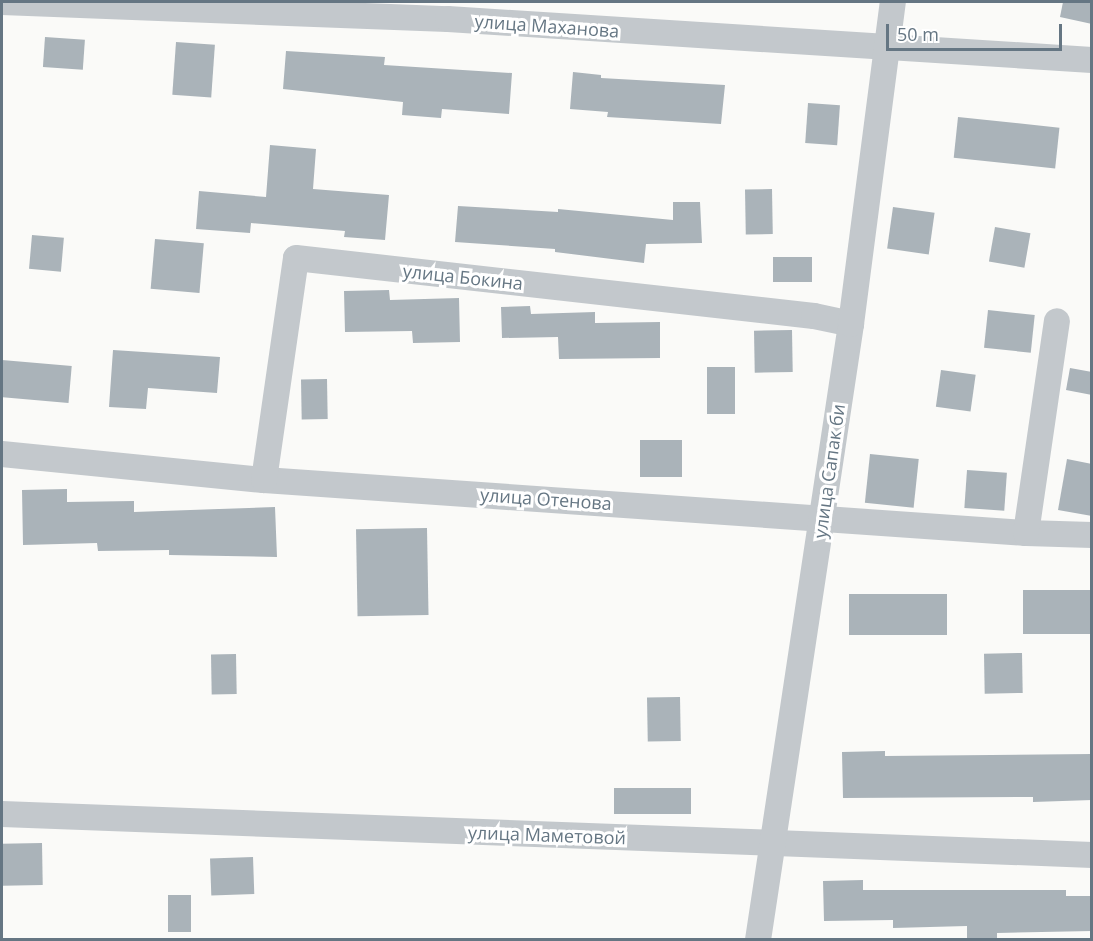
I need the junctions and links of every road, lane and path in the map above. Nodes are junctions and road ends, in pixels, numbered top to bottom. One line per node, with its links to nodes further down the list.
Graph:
1 (2, 2): 3 (street, улица Маханова)
2 (893, 2): 3 (street, улица Сапак би)
3 (888, 49): 4 (street, улица Маханова); 6 (street, улица Сапак би)
4 (1092, 60)
5 (1057, 321): 10 (street)
6 (851, 324): 8 (street, улица Бокина); 9 (street, улица Сапак би)
7 (2, 454): 8 (street, улица Отенова)
8 (264, 480): 9 (street, улица Отенова)
9 (822, 518): 10 (street, улица Отенова); 13 (street, улица Сапак би)
10 (1026, 533): 11 (street, улица Отенова)
11 (1092, 535)
12 (2, 813): 13 (street, улица Маметовой)
13 (771, 843): 14 (street, улица Маметовой); 15 (street, улица Сапак би)
14 (1092, 855)
15 (758, 939)

